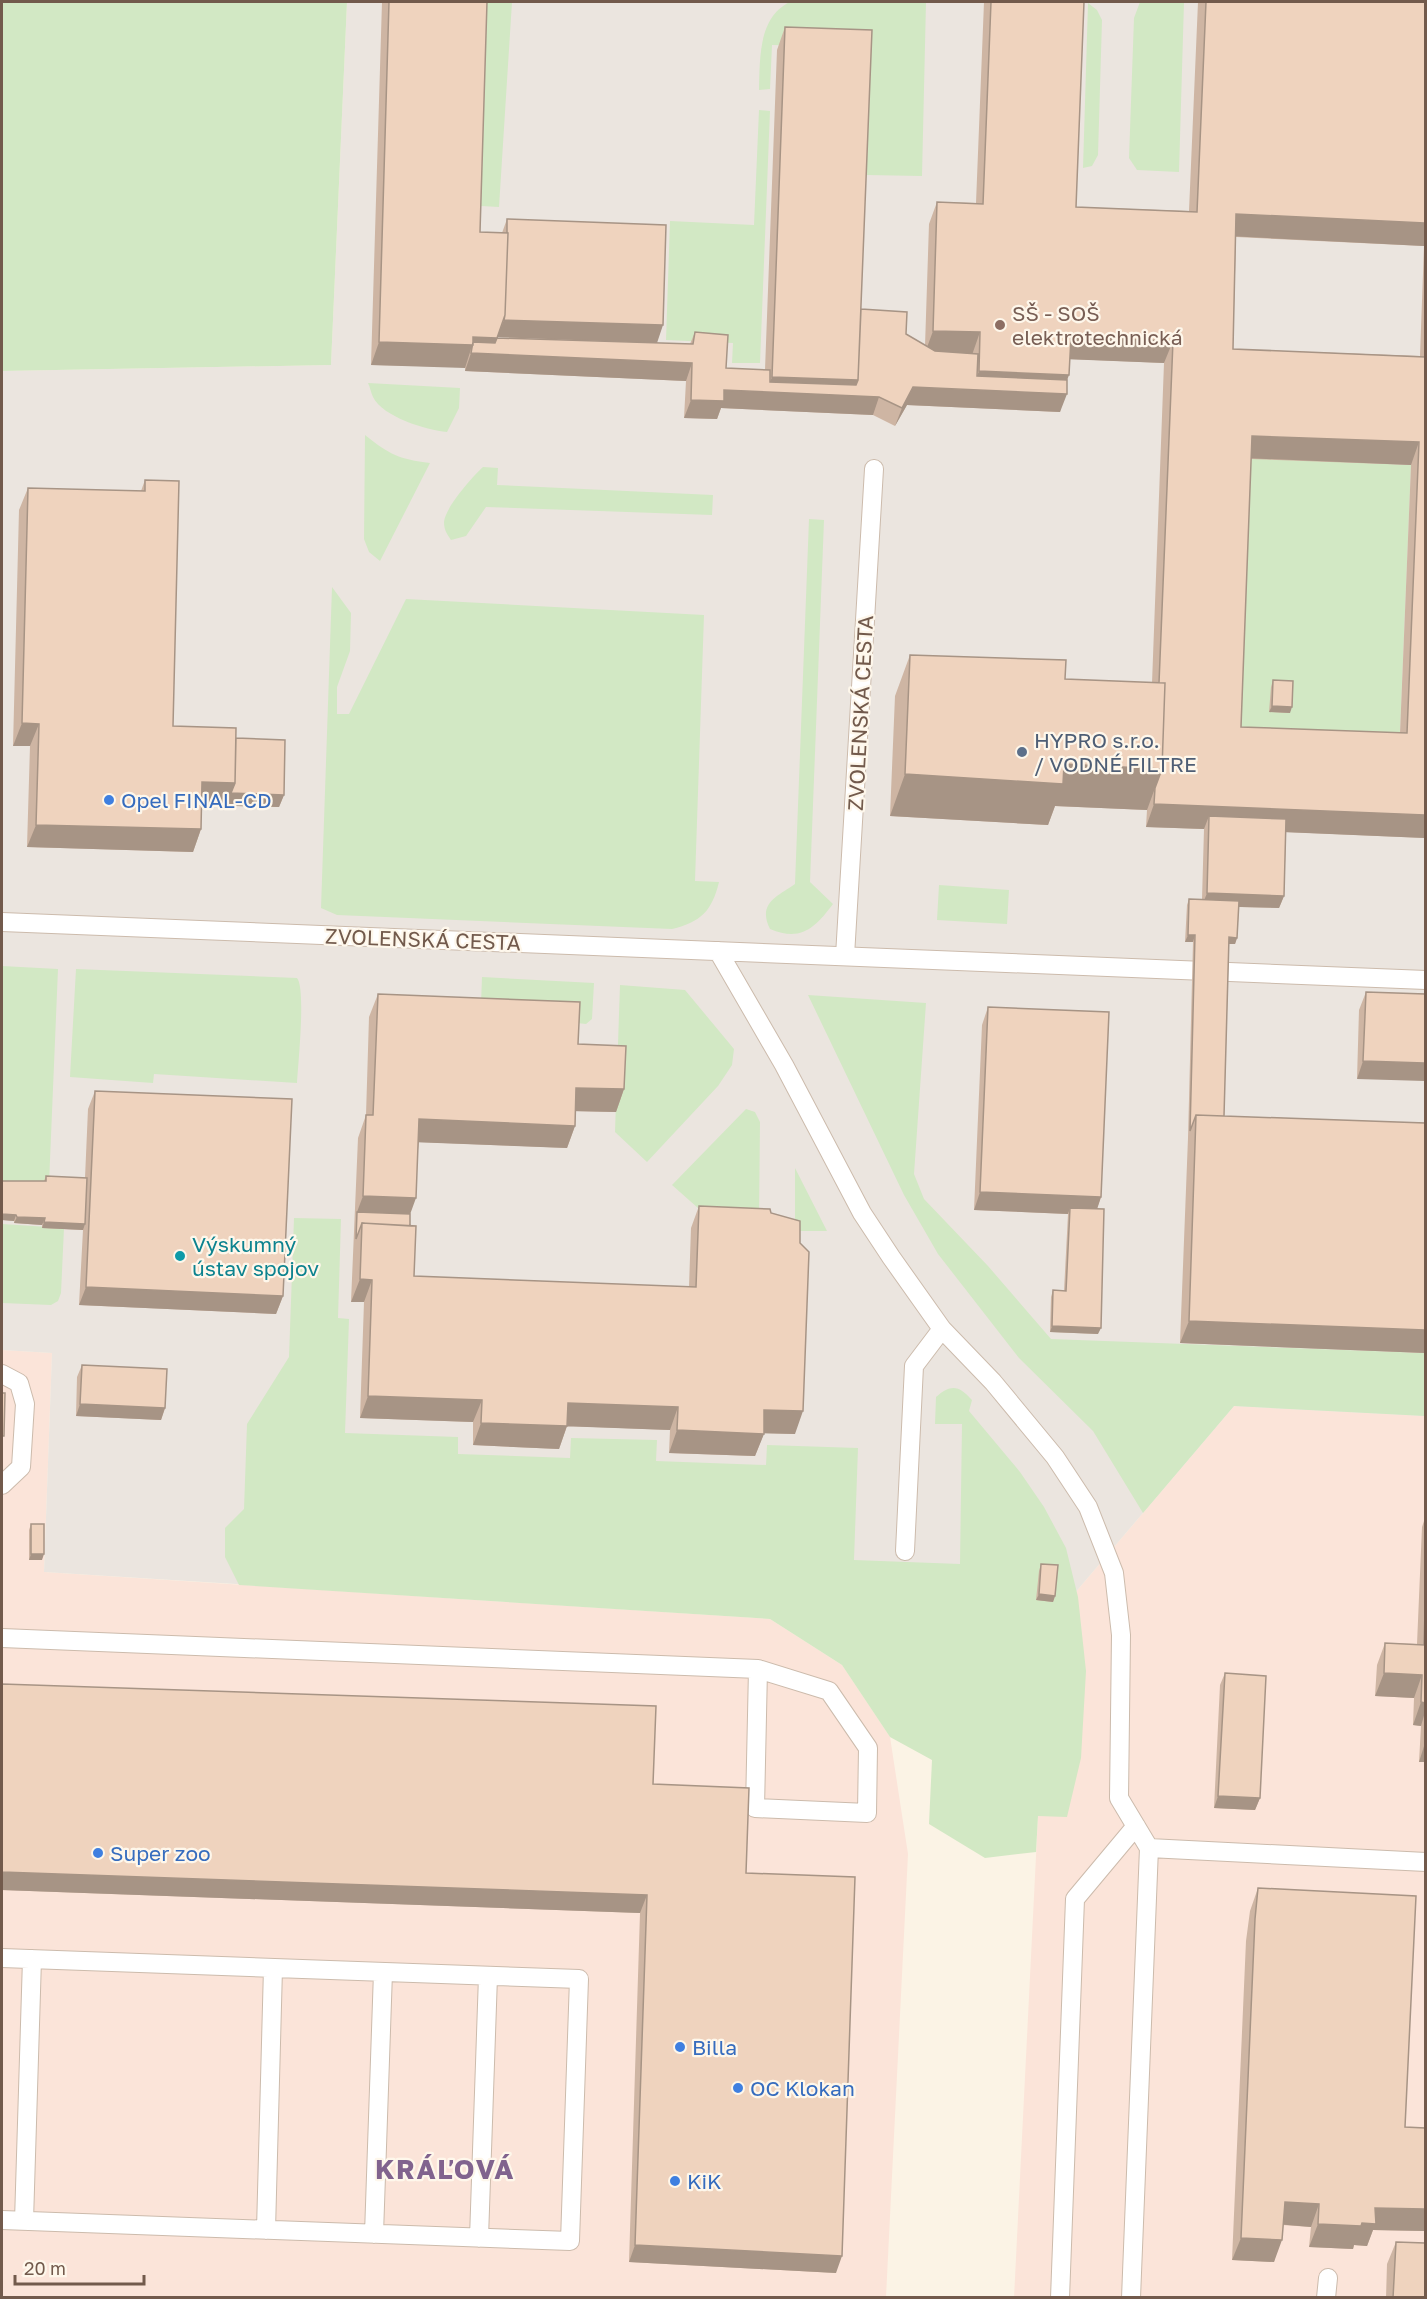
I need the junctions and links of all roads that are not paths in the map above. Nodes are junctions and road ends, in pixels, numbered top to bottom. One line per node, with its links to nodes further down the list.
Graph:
1 (874, 469): 4 (lane, ZVOLENSKÁ CESTA)
2 (2, 922): 3 (lane, ZVOLENSKÁ CESTA)
3 (718, 951): 4 (lane, ZVOLENSKÁ CESTA); 6 (lane)
4 (845, 956): 5 (lane, ZVOLENSKÁ CESTA)
5 (1425, 980)
6 (942, 1329): 9 (lane); 12 (lane)
7 (2, 1374): 8 (lane)
8 (2, 1485)
9 (905, 1551)
10 (2, 1638): 11 (lane)
11 (758, 1669): 11 (lane)
12 (1136, 1826): 13 (lane); 26 (lane)
13 (1149, 1848): 14 (lane); 27 (lane)
14 (1425, 1862)
15 (2, 1958): 16 (lane)
16 (32, 1959): 17 (lane); 21 (lane)
17 (273, 1968): 18 (lane); 22 (lane)
18 (383, 1972): 19 (lane); 23 (lane)
19 (488, 1976): 24 (lane); 24 (lane)
20 (2, 2220): 21 (lane)
21 (24, 2221): 22 (lane)
22 (266, 2230): 23 (lane)
23 (374, 2234): 24 (lane)
24 (479, 2238)
25 (1328, 2278): 28 (lane)
26 (1060, 2298)
27 (1131, 2298)
28 (1326, 2298)

